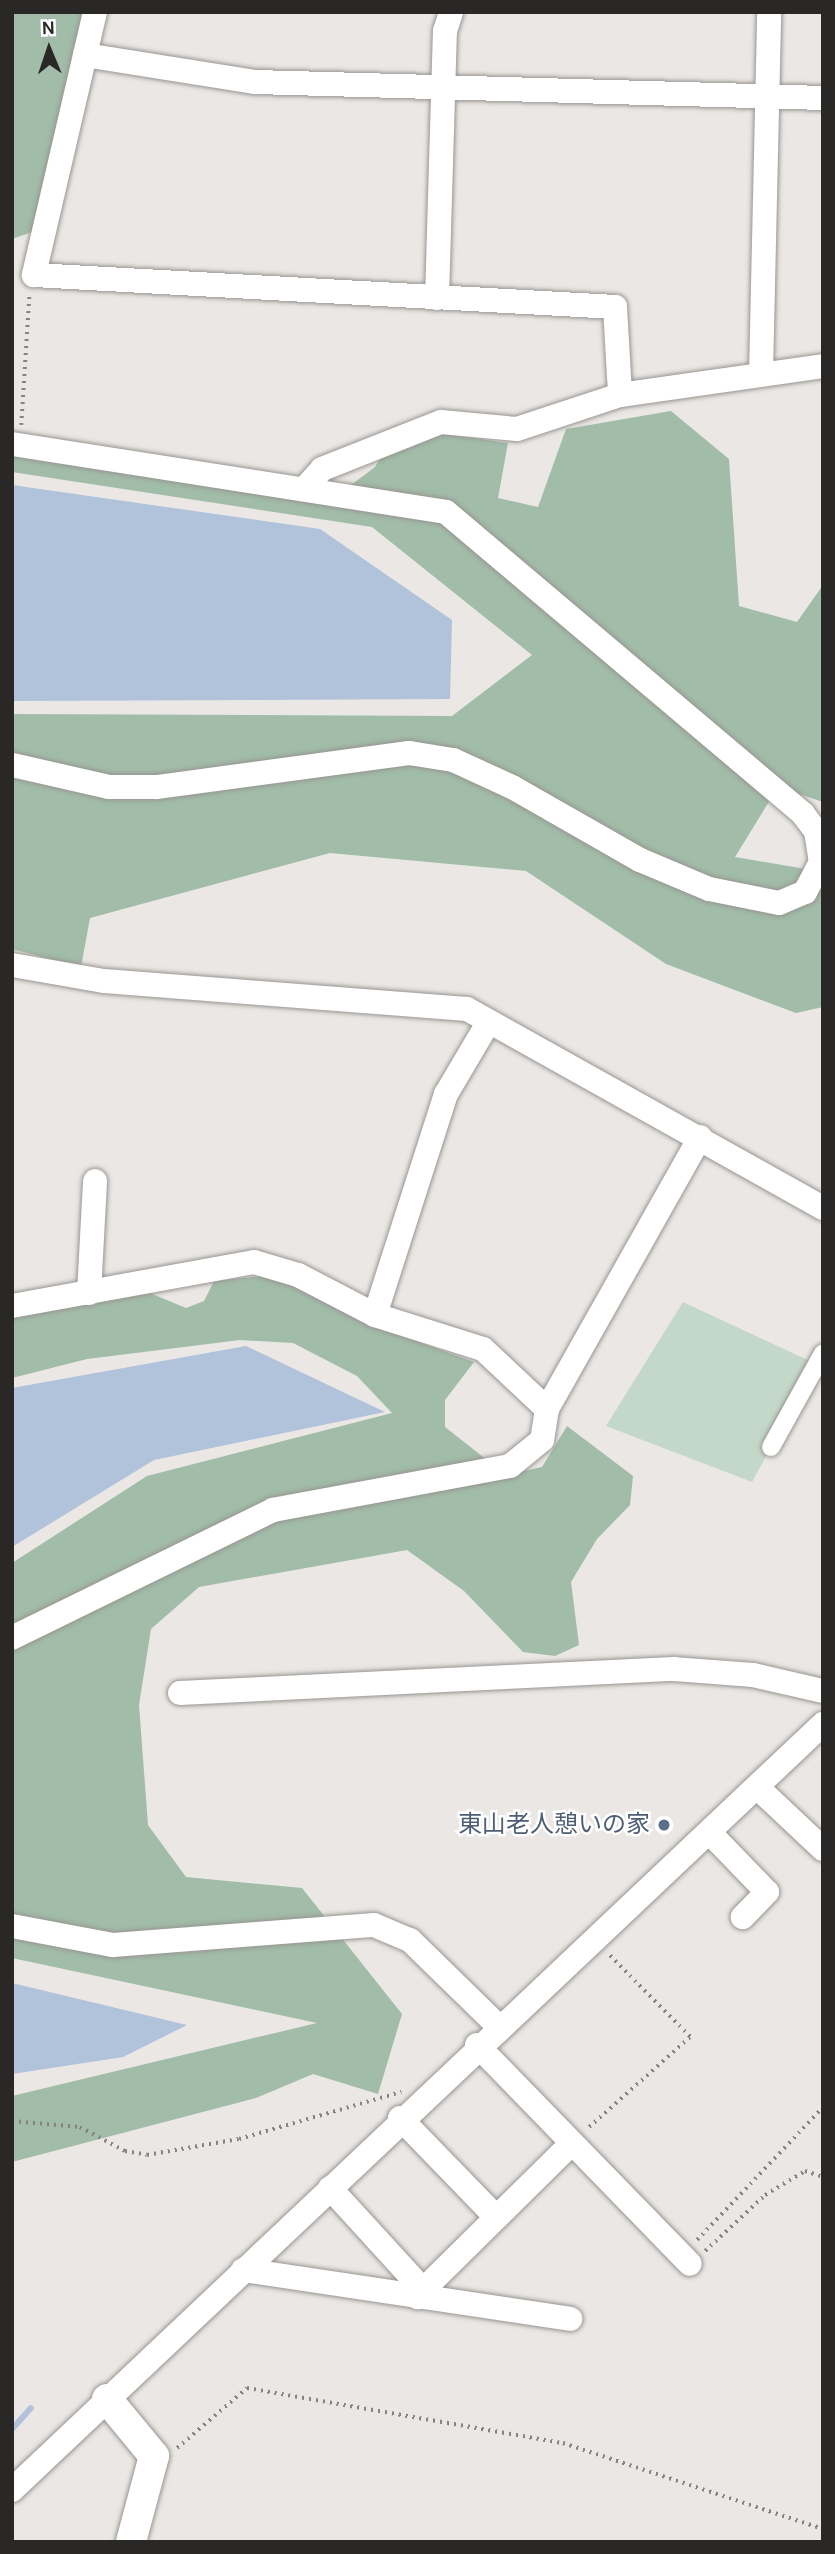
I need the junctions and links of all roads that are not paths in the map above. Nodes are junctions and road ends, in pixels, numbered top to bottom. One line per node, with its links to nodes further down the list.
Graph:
1 (95, 12): 4 (street)
2 (451, 12): 5 (street)
3 (769, 12): 6 (street)
4 (85, 55): 5 (street); 8 (street)
5 (443, 91): 6 (street); 8 (street)
6 (767, 97): 7 (street); 10 (street)
7 (823, 98)
8 (437, 298): 11 (street)
9 (823, 366): 10 (street)
10 (761, 374): 11 (street)
11 (620, 395): 13 (street)
12 (16, 444): 13 (street)
13 (305, 488): 14 (street)
14 (12, 765)
15 (14, 967): 16 (street)
16 (488, 1023): 17 (street); 22 (street)
17 (700, 1137): 19 (street); 24 (street)
18 (95, 1181): 20 (street)
19 (823, 1208)
20 (89, 1293): 21 (street); 22 (street)
21 (12, 1307)
22 (375, 1315): 24 (street)
23 (823, 1353): 25 (street)
24 (547, 1409): 26 (street)
25 (771, 1447)
26 (12, 1638)
27 (823, 1691): 28 (street)
28 (180, 1693)
29 (823, 1724): 30 (street)
30 (758, 1788): 31 (street); 32 (street)
31 (710, 1833): 33 (street); 35 (street)
32 (823, 1849)
33 (743, 1917)
34 (12, 1926): 35 (street)
35 (499, 2027): 36 (street)
36 (477, 2045): 37 (street); 38 (street)
37 (400, 2118): 39 (street); 40 (street)
38 (572, 2143): 40 (street); 41 (street)
39 (330, 2188): 42 (street); 43 (street)
40 (495, 2216): 43 (street)
41 (685, 2261)
42 (243, 2270): 43 (street); 45 (street)
43 (421, 2294): 44 (street)
44 (570, 2319)
45 (107, 2399): 46 (street); 47 (street)
46 (15, 2481)
47 (131, 2542)

